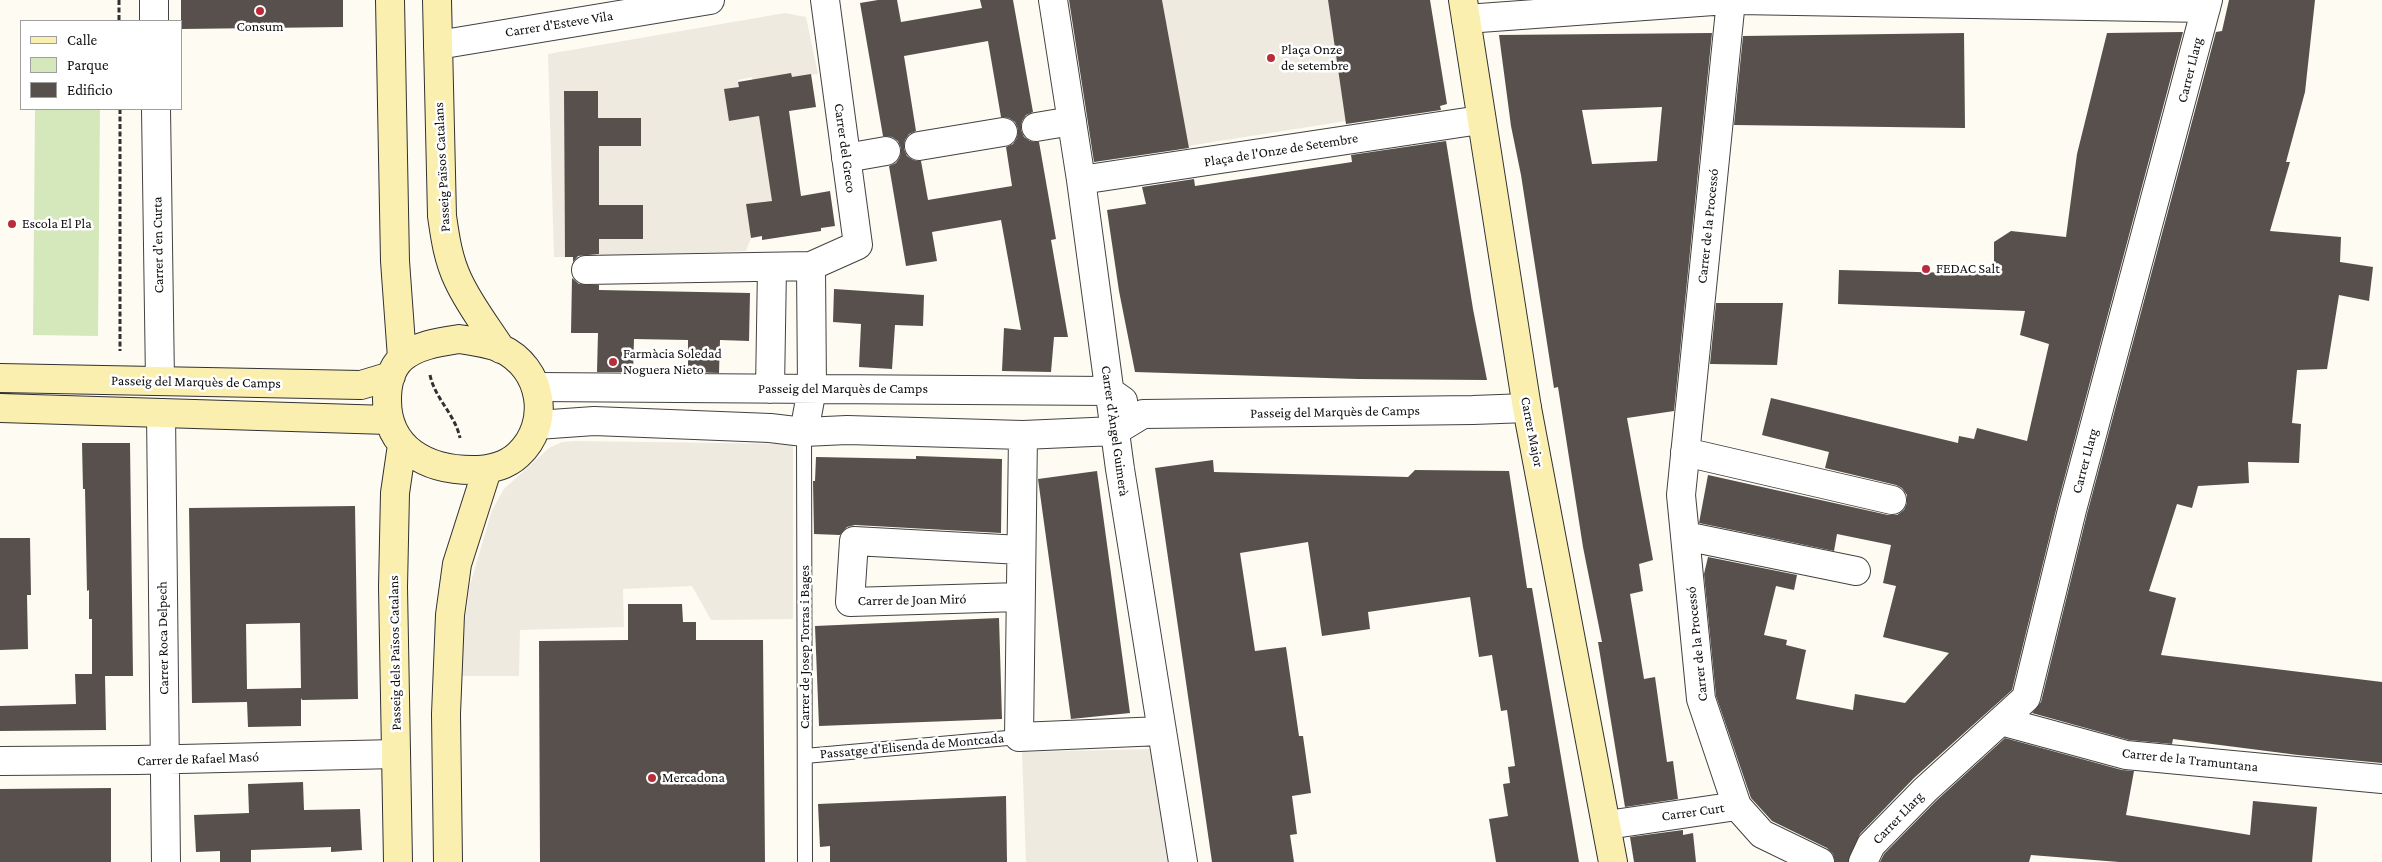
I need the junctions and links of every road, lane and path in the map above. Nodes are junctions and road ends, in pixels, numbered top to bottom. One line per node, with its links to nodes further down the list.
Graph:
1 (119, 0): 13 (path)
2 (154, 0): 14 (street)
3 (390, 0): 29 (main road)
4 (437, 0): 15 (main road, Passeig Països Catalans)
5 (710, 0): 15 (street, Carrer d'Esteve Vila)
6 (824, 0): 23 (street, Carrer del Greco)
7 (1053, 0): 18 (street, Carrer d'Àngel Guimerà)
8 (1729, 0): 12 (street); 46 (street, Carrer de la Processó)
9 (1738, 0): 10 (street)
10 (2065, 3): 11 (street)
11 (2207, 4): 53 (street, Carrer Llarg)
12 (1464, 9): 17 (main road, Carrer Major)
13 (119, 20)
14 (154, 20)
15 (438, 45): 28 (main road, Passeig Països Catalans)
16 (156, 110): 31 (street, Carrer d'en Curta)
17 (1480, 120): 24 (street, Plaça de l'Onze de Setembre); 37 (main road, Carrer Major)
18 (1072, 121): 19 (street); 24 (street, Carrer d'Àngel Guimerà)
19 (1036, 127)
20 (1003, 132): 21 (street)
21 (918, 146)
22 (886, 152): 23 (street)
23 (846, 158): 26 (street, Carrer del Greco)
24 (1081, 180): 35 (street, Carrer d'Àngel Guimerà)
25 (772, 266): 26 (street, Carrer del Greco); 27 (street, Carrer del Greco); 33 (street)
26 (811, 266): 34 (street)
27 (586, 270)
28 (501, 349): 29 (main road); 32 (main road)
29 (396, 367): 31 (main road, Passeig del Marquès de Camps); 40 (main road)
30 (0, 378): 31 (main road, Passeig del Marquès de Camps)
31 (160, 381)
32 (536, 387): 33 (street, Passeig del Marquès de Camps); 41 (main road)
33 (770, 389): 34 (street, Passeig del Marquès de Camps)
34 (812, 389): 35 (street, Passeig del Marquès de Camps); 43 (street)
35 (1109, 391): 39 (street); 42 (street, Carrer d'Àngel Guimerà)
36 (0, 408): 38 (main road)
37 (1527, 408): 39 (street, Passeig del Marquès de Camps); 62 (main road, Carrer Major)
38 (161, 413): 40 (main road); 58 (street, Carrer Roca Delpech)
39 (1143, 414): 42 (street)
40 (388, 420): 45 (main road)
41 (537, 425): 43 (street); 47 (main road)
42 (1115, 431): 44 (street); 54 (street, Carrer d'Àngel Guimerà)
43 (804, 432): 44 (street); 57 (lane, Carrer de Josep Torras i Bages)
44 (1023, 435): 50 (street)
45 (402, 445): 47 (main road); 56 (main road, Passeig dels Països Catalans)
46 (1686, 452): 48 (street); 49 (street, Carrer de la Processó)
47 (487, 470): 65 (main road)
48 (1892, 500)
49 (1685, 536): 51 (street); 61 (street, Carrer de la Processó)
50 (1021, 550): 52 (street); 52 (street, Carrer de Joan Miró)
51 (1856, 571)
52 (1020, 597): 55 (street)
53 (2001, 721): 60 (street, Carrer de la Tramuntana); 70 (street, Carrer Llarg)
54 (1161, 731): 55 (street); 67 (street, Carrer d'Àngel Guimerà)
55 (1019, 737): 57 (lane, Passatge d'Elisenda de Montcada)
56 (396, 754): 58 (street, Carrer de Rafael Masó); 64 (main road, Passeig dels Països Catalans)
57 (805, 756): 66 (lane, Carrer de Josep Torras i Bages)
58 (165, 758): 59 (street, Carrer de Rafael Masó); 63 (street, Carrer Roca Delpech)
59 (0, 761)
60 (2382, 779)
61 (1737, 806): 62 (street, Carrer Curt); 69 (street, Carrer Curt)
62 (1607, 825): 68 (main road, Carrer Major)
63 (166, 862)
64 (398, 862)
65 (448, 862)
66 (805, 862)
67 (1183, 862)
68 (1613, 862)
69 (1820, 862)
70 (1863, 862)

